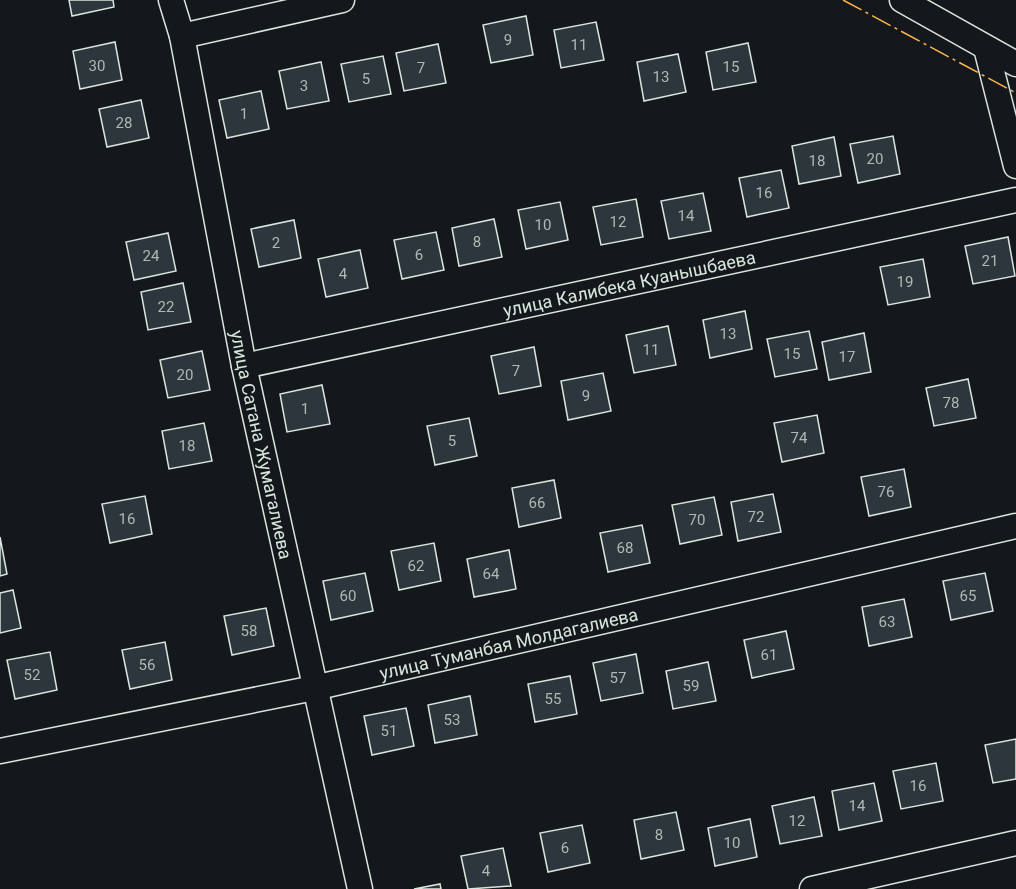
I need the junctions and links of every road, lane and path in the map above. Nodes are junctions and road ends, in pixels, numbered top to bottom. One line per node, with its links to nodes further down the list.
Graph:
1 (171, 0): 4 (street, улица Сатана Жумагалиева)
2 (342, 0): 4 (street)
3 (902, 0): 5 (street)
4 (182, 36): 9 (street, улица Сатана Жумагалиева)
5 (986, 48): 6 (street); 7 (street)
6 (1016, 63)
7 (1016, 166)
8 (1016, 200): 9 (street, улица Калибека Куанышбаева)
9 (244, 366): 11 (street, улица Сатана Жумагалиева)
10 (1016, 526): 11 (street, улица Туманбая Молдагалиева)
11 (314, 688): 12 (street, улица Туманбая Молдагалиева); 14 (street, улица Сатана Жумагалиева)
12 (0, 751)
13 (1016, 843): 15 (street)
14 (360, 889)
15 (812, 889)

